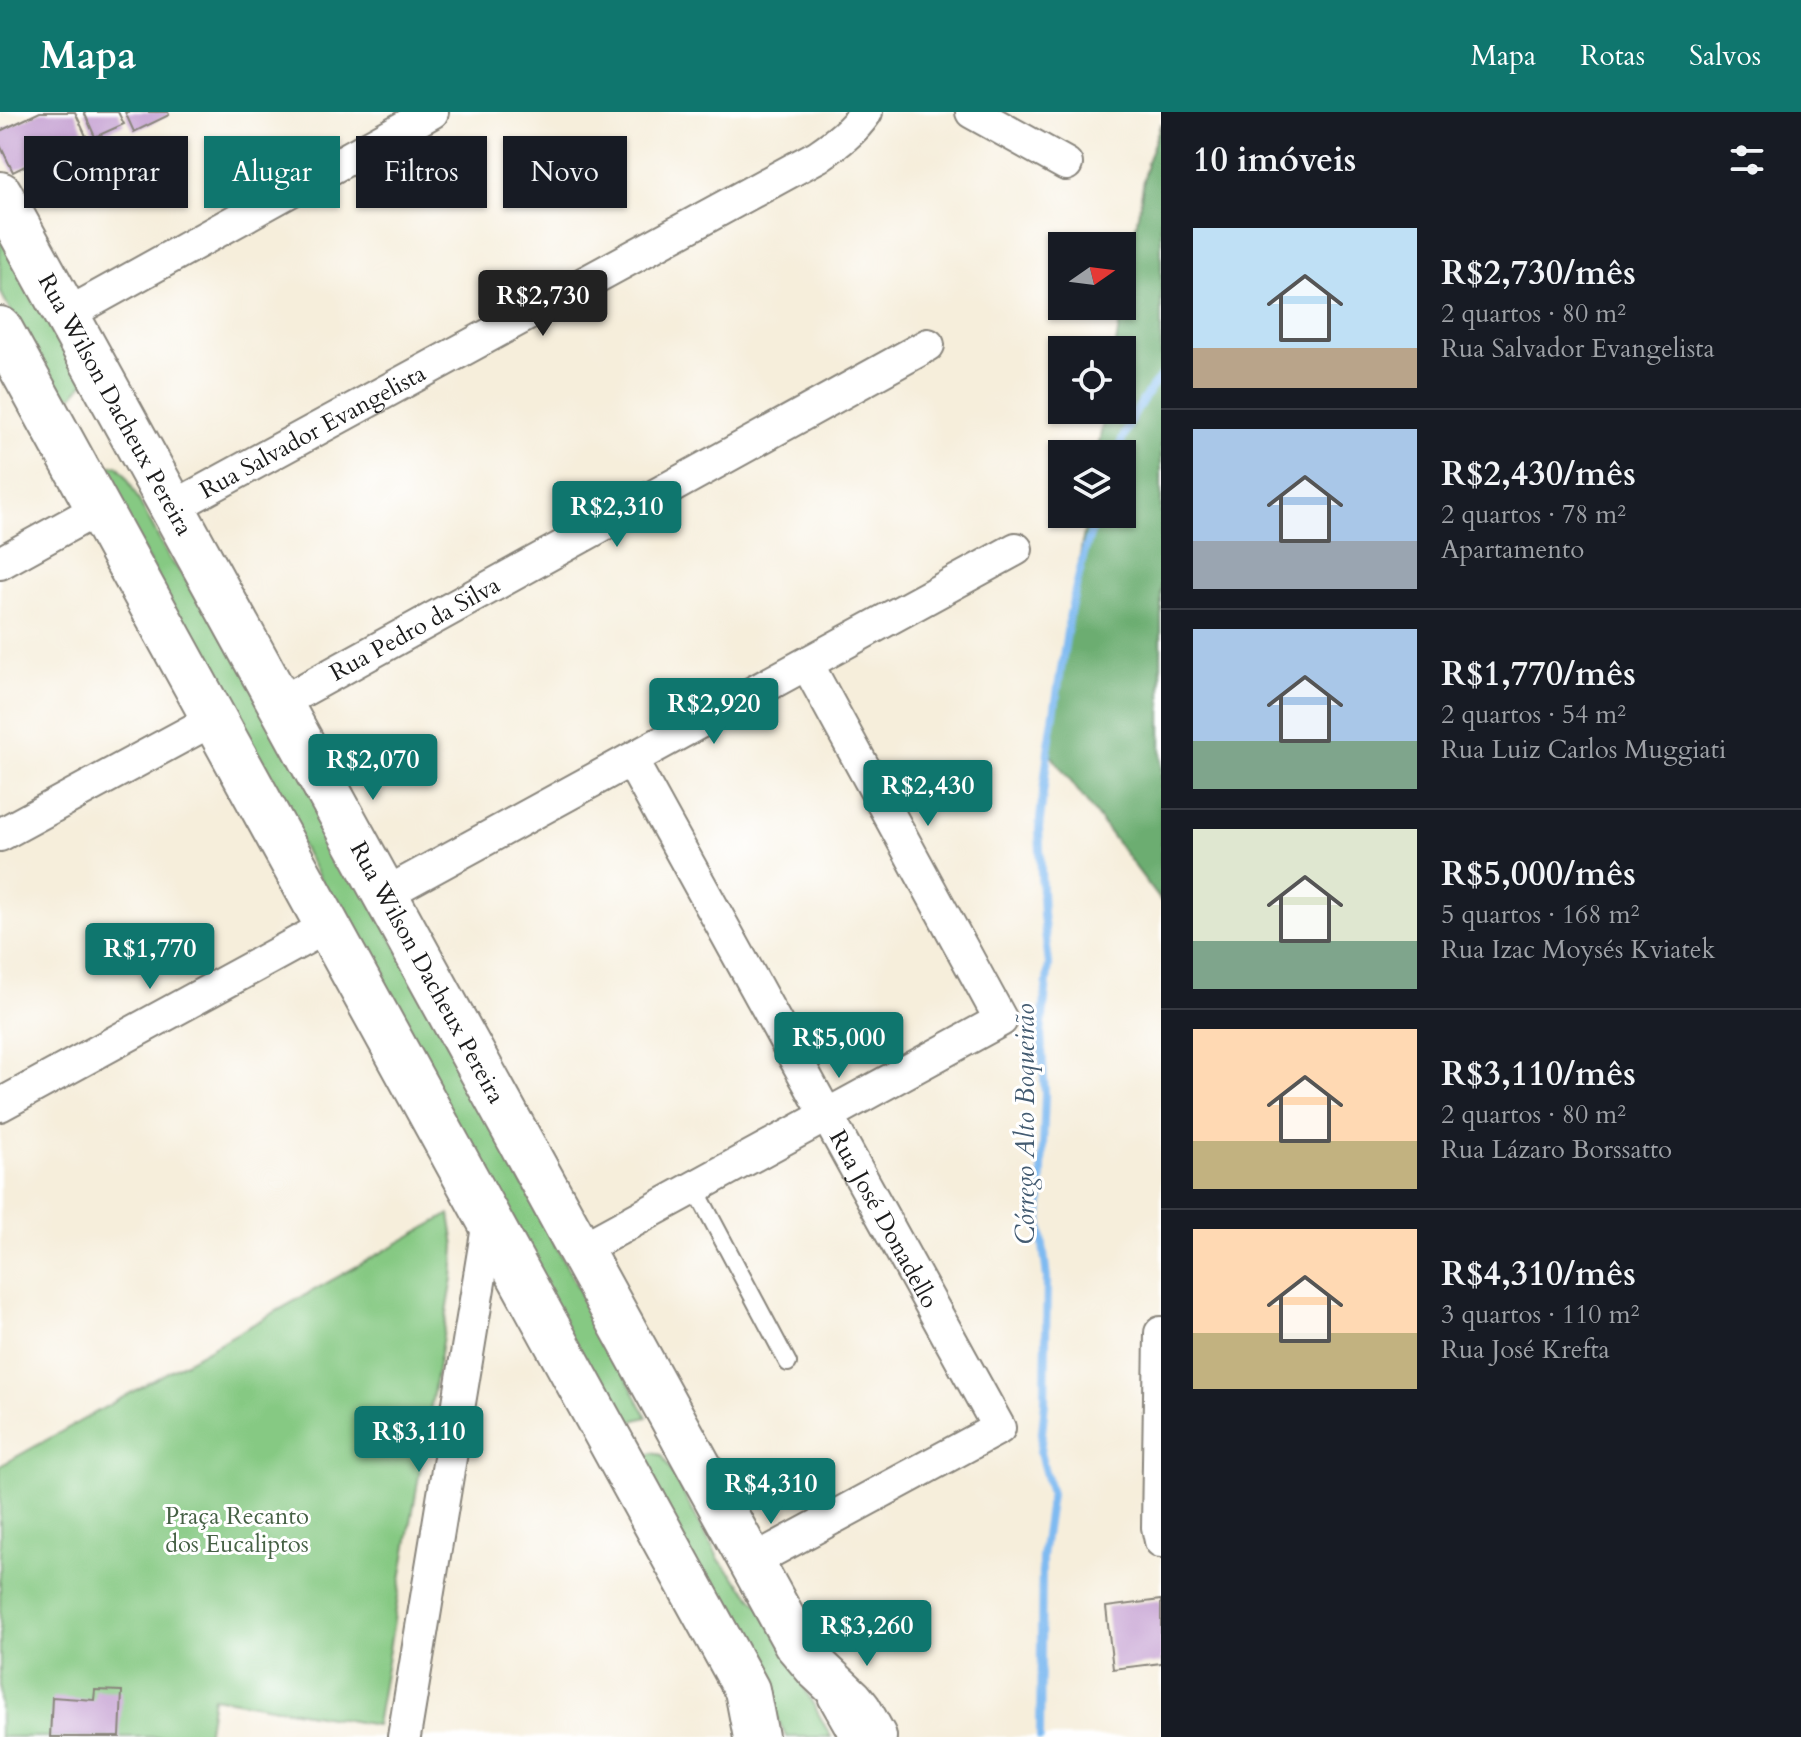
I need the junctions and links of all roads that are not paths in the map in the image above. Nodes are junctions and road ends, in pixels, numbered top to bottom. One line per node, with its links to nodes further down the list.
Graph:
1 (432, 112): 6 (street)
2 (866, 112): 13 (street, Rua Salvador Evangelista)
3 (972, 112): 4 (street)
4 (1066, 164)
5 (0, 194): 6 (main road, Rua Wilson Dacheux Pereira)
6 (66, 315): 9 (main road, Rua Wilson Dacheux Pereira)
7 (0, 329): 10 (main road)
8 (928, 345): 17 (street, Rua Pedro da Silva)
9 (98, 372): 10 (main road); 11 (main road, Rua Wilson Dacheux Pereira)
10 (40, 402): 12 (main road)
11 (144, 457): 12 (main road); 13 (main road, Rua Wilson Dacheux Pereira)
12 (93, 498): 15 (street); 18 (main road)
13 (172, 508): 17 (main road, Rua Wilson Dacheux Pereira)
14 (1016, 549): 16 (street)
15 (0, 563)
16 (807, 664): 19 (street); 24 (street)
17 (280, 703): 21 (main road, Rua Wilson Dacheux Pereira)
18 (214, 719): 20 (street); 22 (main road)
19 (631, 760): 21 (street); 24 (street, Rua José Donadello)
20 (0, 835)
21 (385, 894): 27 (main road, Rua Wilson Dacheux Pereira)
22 (328, 926): 23 (street); 26 (main road)
23 (0, 1105)
24 (827, 1115): 25 (street); 33 (street, Rua José Donadello)
25 (695, 1188): 27 (street); 29 (lane)
26 (489, 1221): 31 (main road); 36 (street)
27 (580, 1250): 30 (main road, Rua Wilson Dacheux Pereira)
28 (1161, 1333): 32 (street)
29 (788, 1363)
30 (686, 1442): 31 (main road); 33 (main road, Rua Wilson Dacheux Pereira)
31 (626, 1471): 35 (main road)
32 (1161, 1541)
33 (751, 1562): 34 (main road, Rua Wilson Dacheux Pereira)
34 (796, 1643): 39 (lane); 40 (main road, Rua Wilson Dacheux Pereira)
35 (747, 1690): 37 (main road); 38 (lane)
36 (404, 1737)
37 (756, 1737)
38 (772, 1737)
39 (848, 1737)
40 (874, 1737)

